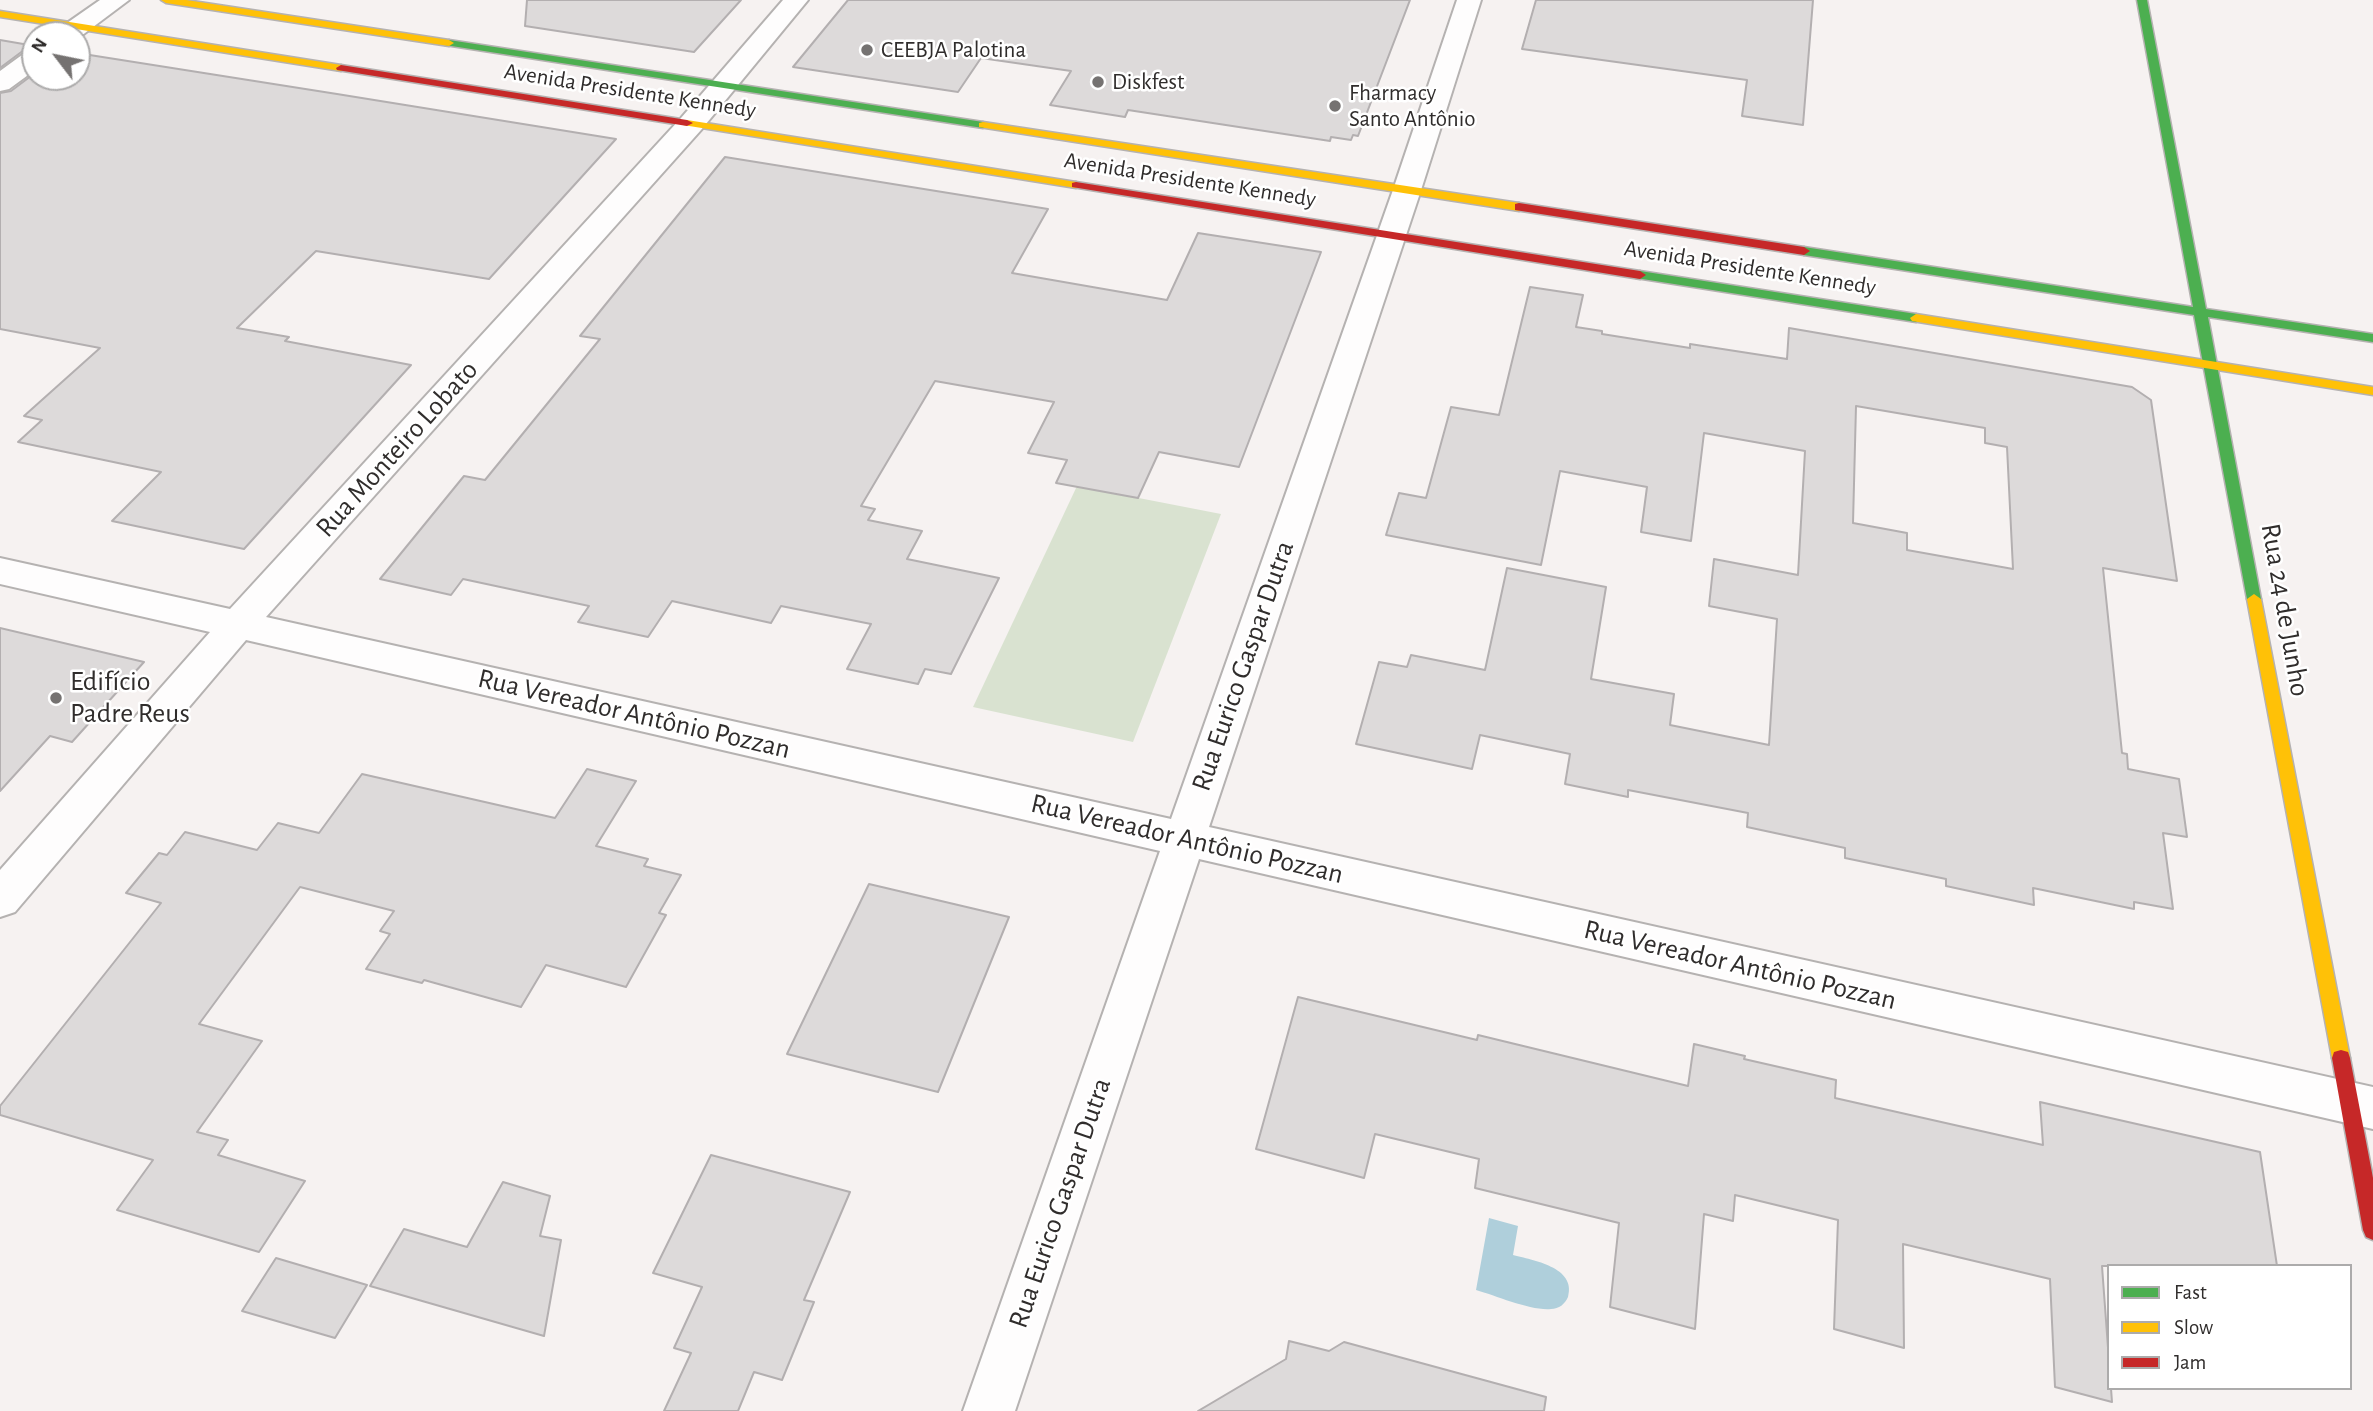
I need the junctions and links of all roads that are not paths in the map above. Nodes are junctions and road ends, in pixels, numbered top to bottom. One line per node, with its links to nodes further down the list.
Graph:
1 (117, 0): 8 (street)
2 (166, 0): 12 (main road, Avenida Presidente Kennedy)
3 (796, 0): 12 (street, Rua Monteiro Lobato)
4 (1469, 0): 14 (street, Rua Eurico Gaspar Dutra)
5 (2142, 0): 16 (main road, Rua 24 de Junho)
6 (0, 14): 7 (main road, Avenida Presidente Kennedy)
7 (30, 21)
8 (87, 21)
9 (91, 34): 13 (main road, Avenida Presidente Kennedy)
10 (21, 68): 11 (street)
11 (0, 83)
12 (722, 85): 13 (street, Rua Monteiro Lobato); 14 (main road, Avenida Presidente Kennedy)
13 (691, 124): 15 (main road, Avenida Presidente Kennedy); 21 (street, Rua Monteiro Lobato)
14 (1407, 190): 15 (street, Rua Eurico Gaspar Dutra); 16 (main road, Avenida Presidente Kennedy)
15 (1390, 234): 18 (main road, Avenida Presidente Kennedy); 22 (street, Rua Eurico Gaspar Dutra)
16 (2201, 312): 17 (main road, Avenida Presidente Kennedy); 18 (main road, Rua 24 de Junho)
17 (2373, 338)
18 (2212, 364): 19 (main road, Avenida Presidente Kennedy); 24 (main road, Rua 24 de Junho)
19 (2373, 391)
20 (0, 572): 21 (street, Rua Vereador Antônio Pozzan)
21 (238, 625): 22 (street, Rua Vereador Antônio Pozzan); 23 (street, Rua Monteiro Lobato)
22 (1184, 839): 24 (street, Rua Vereador Antônio Pozzan); 26 (street, Rua Eurico Gaspar Dutra)
23 (0, 899)
24 (2361, 1105): 25 (main road, Rua 24 de Junho)
25 (2373, 1230)
26 (989, 1411)

